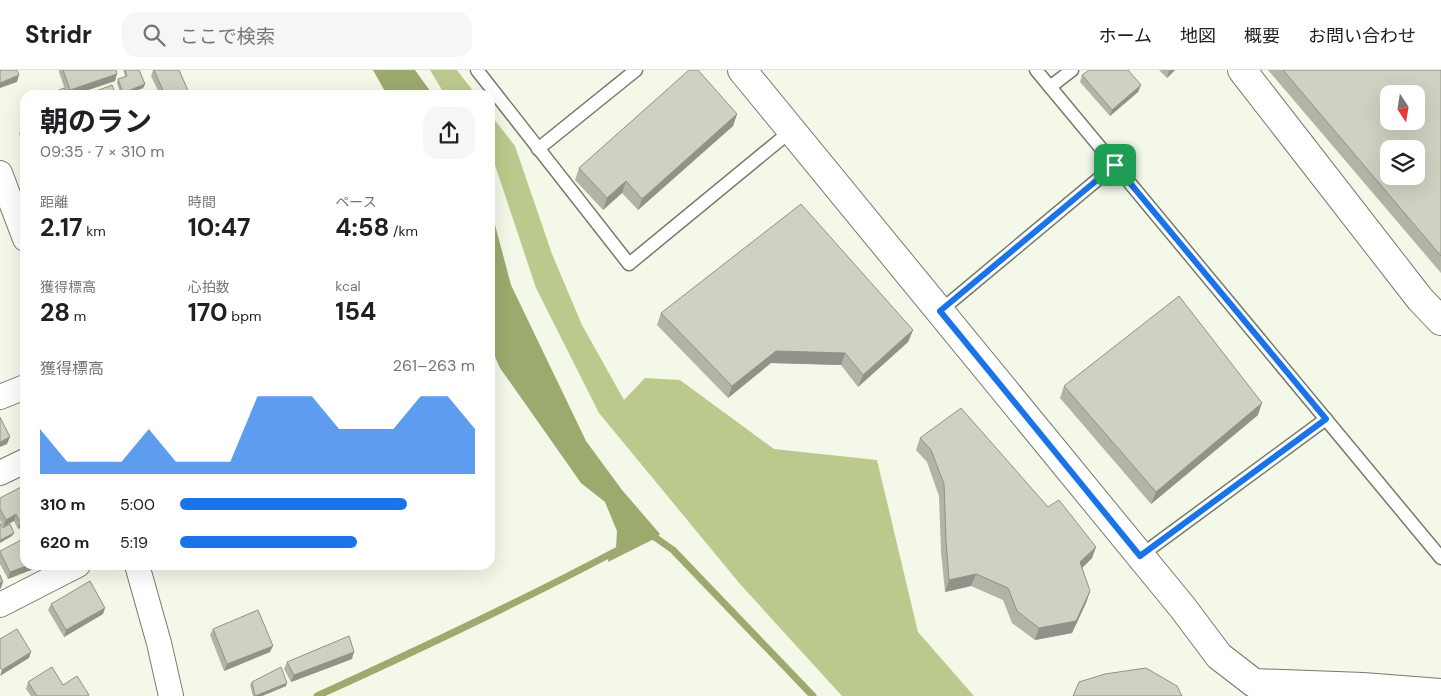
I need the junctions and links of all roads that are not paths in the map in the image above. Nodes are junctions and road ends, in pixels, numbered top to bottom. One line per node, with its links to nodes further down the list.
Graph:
1 (477, 70): 8 (lane)
2 (636, 70): 11 (lane)
3 (742, 70): 10 (street)
4 (1036, 70): 7 (lane)
5 (1072, 70): 7 (lane)
6 (1242, 70): 16 (street)
7 (1050, 87): 12 (lane)
8 (492, 90)
9 (495, 93): 11 (lane)
10 (792, 130): 11 (lane); 15 (street)
11 (538, 149)
12 (1115, 165): 15 (lane); 19 (lane)
13 (0, 172): 14 (street)
14 (20, 226)
15 (940, 311): 22 (street)
16 (1441, 321)
17 (20, 389): 18 (street)
18 (0, 397)
19 (1326, 419): 22 (lane); 23 (lane)
20 (20, 463): 21 (street)
21 (0, 473)
22 (1140, 556): 27 (street)
23 (1441, 558)
24 (68, 570): 26 (street)
25 (138, 570): 29 (street)
26 (0, 605)
27 (1254, 689): 28 (street)
28 (1438, 694)
29 (171, 696)

